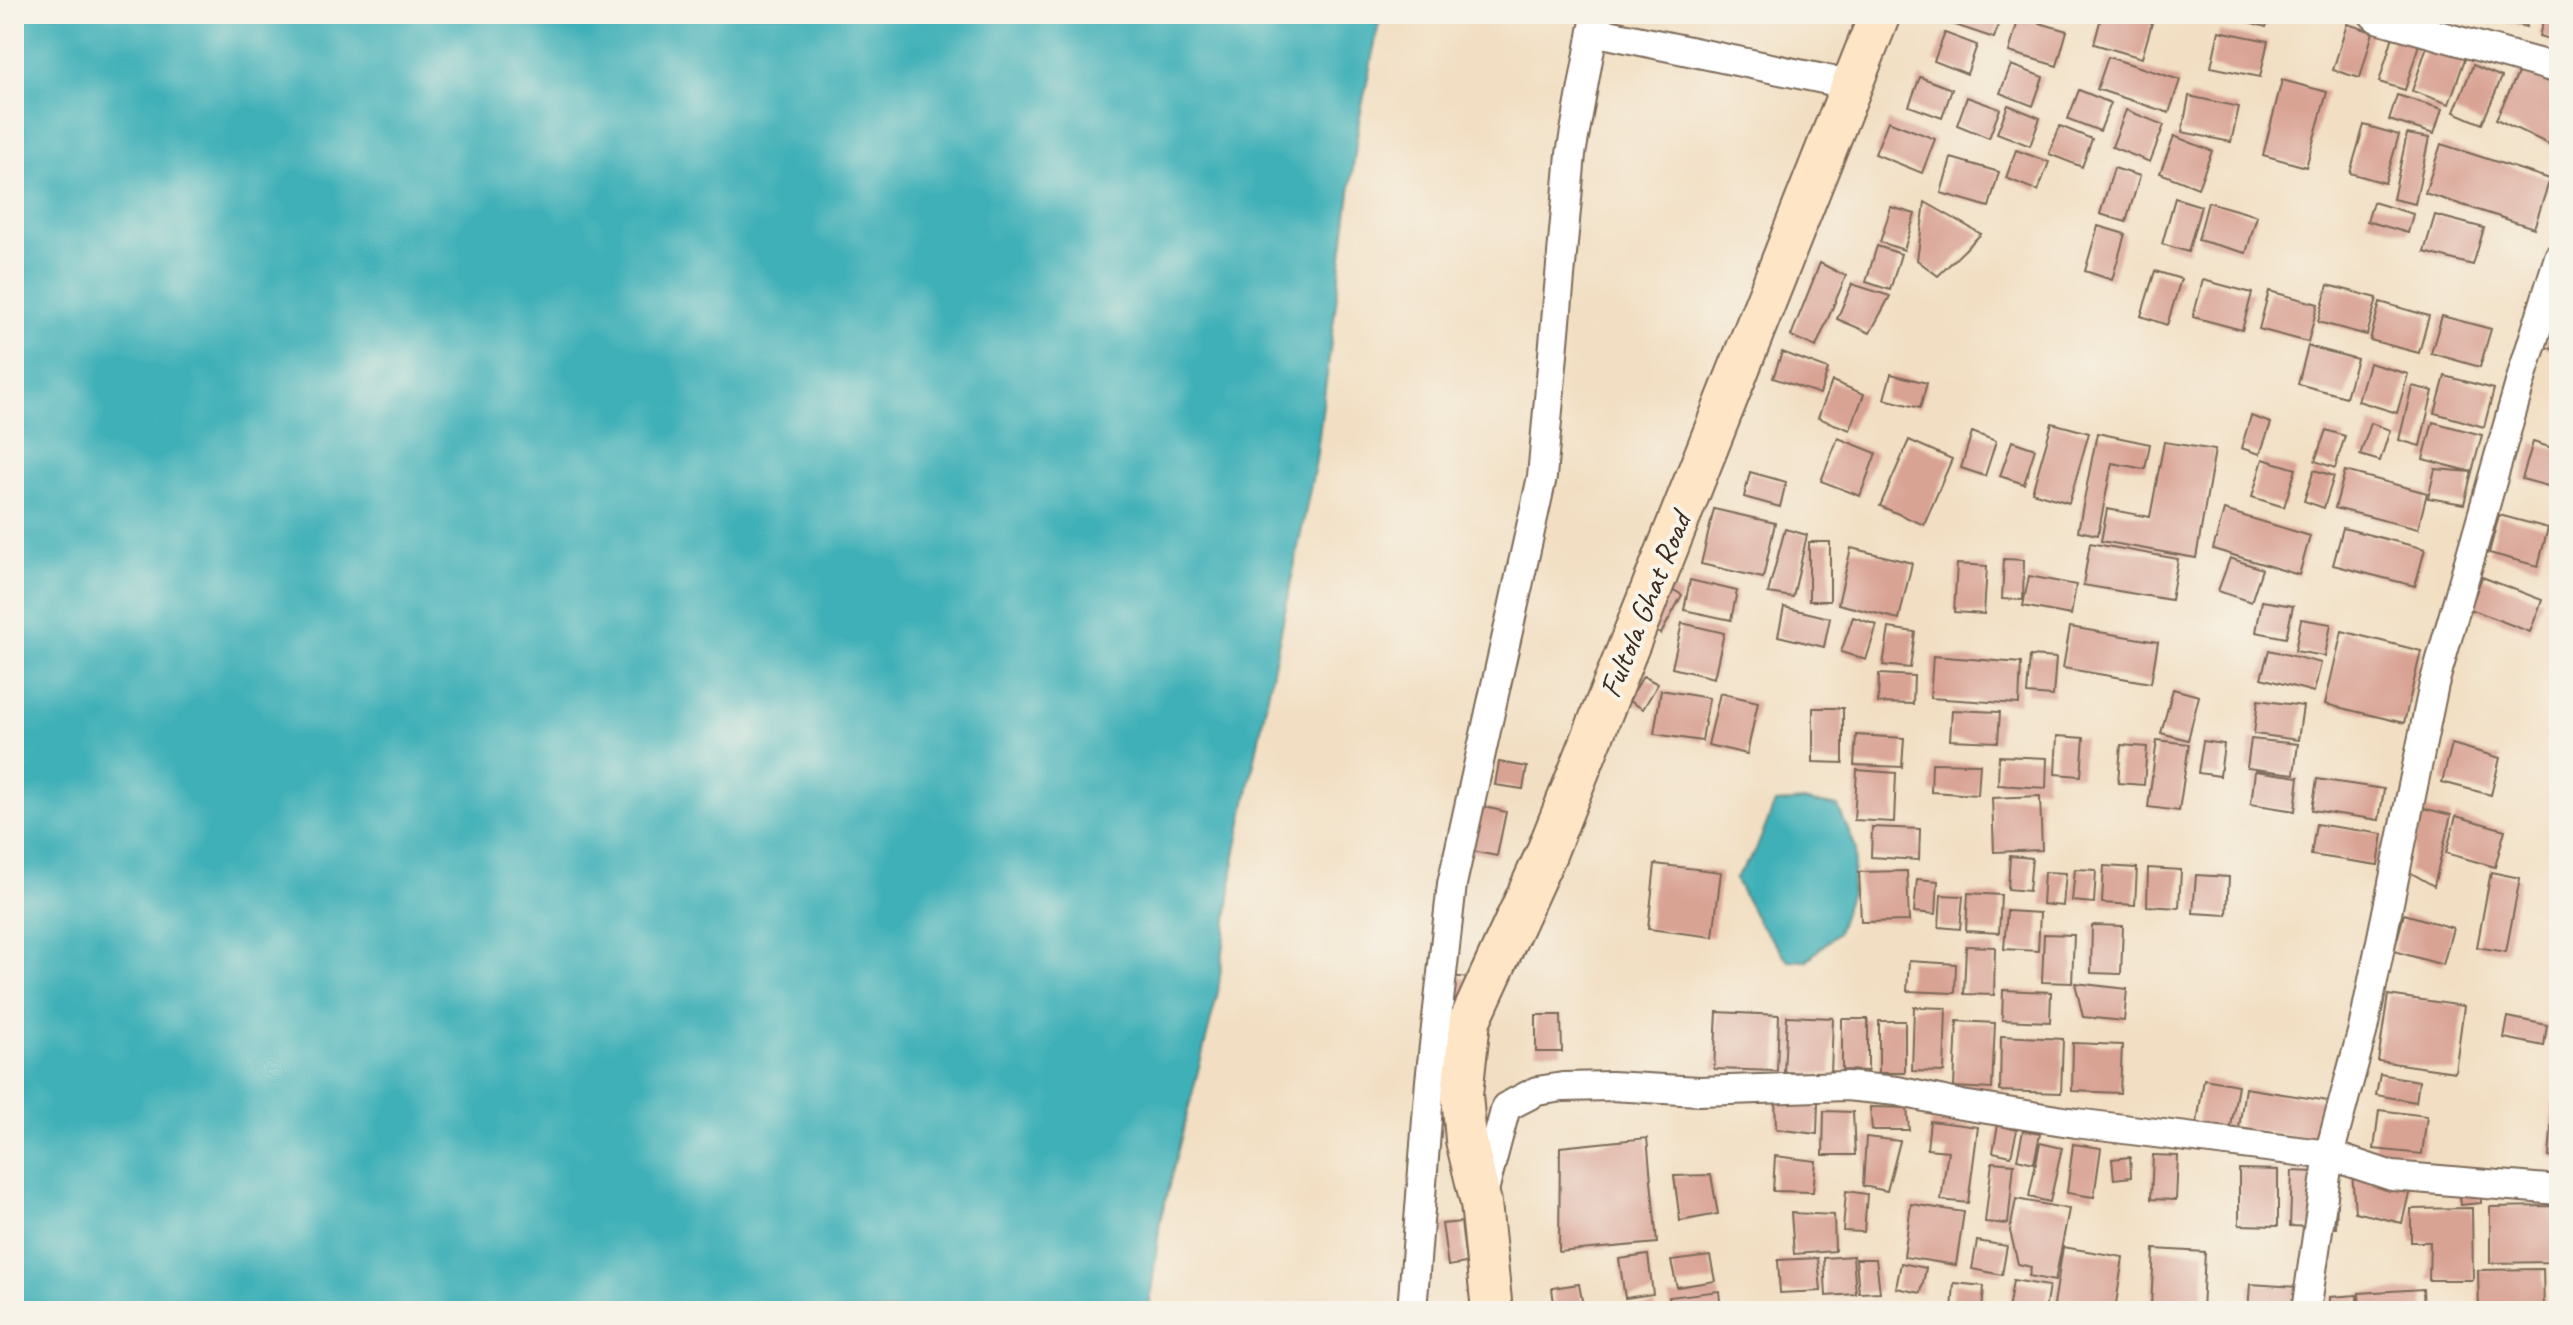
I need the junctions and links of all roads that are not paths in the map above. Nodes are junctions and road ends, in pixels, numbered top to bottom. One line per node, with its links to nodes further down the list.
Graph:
1 (1880, 14): 5 (street, Fultola Ghat Road)
2 (2373, 14): 4 (street)
3 (1595, 23): 5 (street); 10 (street)
4 (2559, 69)
5 (1852, 85): 9 (street, Fultola Ghat Road)
6 (2559, 257): 7 (street)
7 (2329, 1155): 8 (street); 9 (street); 12 (street)
8 (2559, 1190)
9 (1481, 1203): 11 (street, Fultola Ghat Road)
10 (1412, 1311)
11 (1492, 1311)
12 (2306, 1311)

